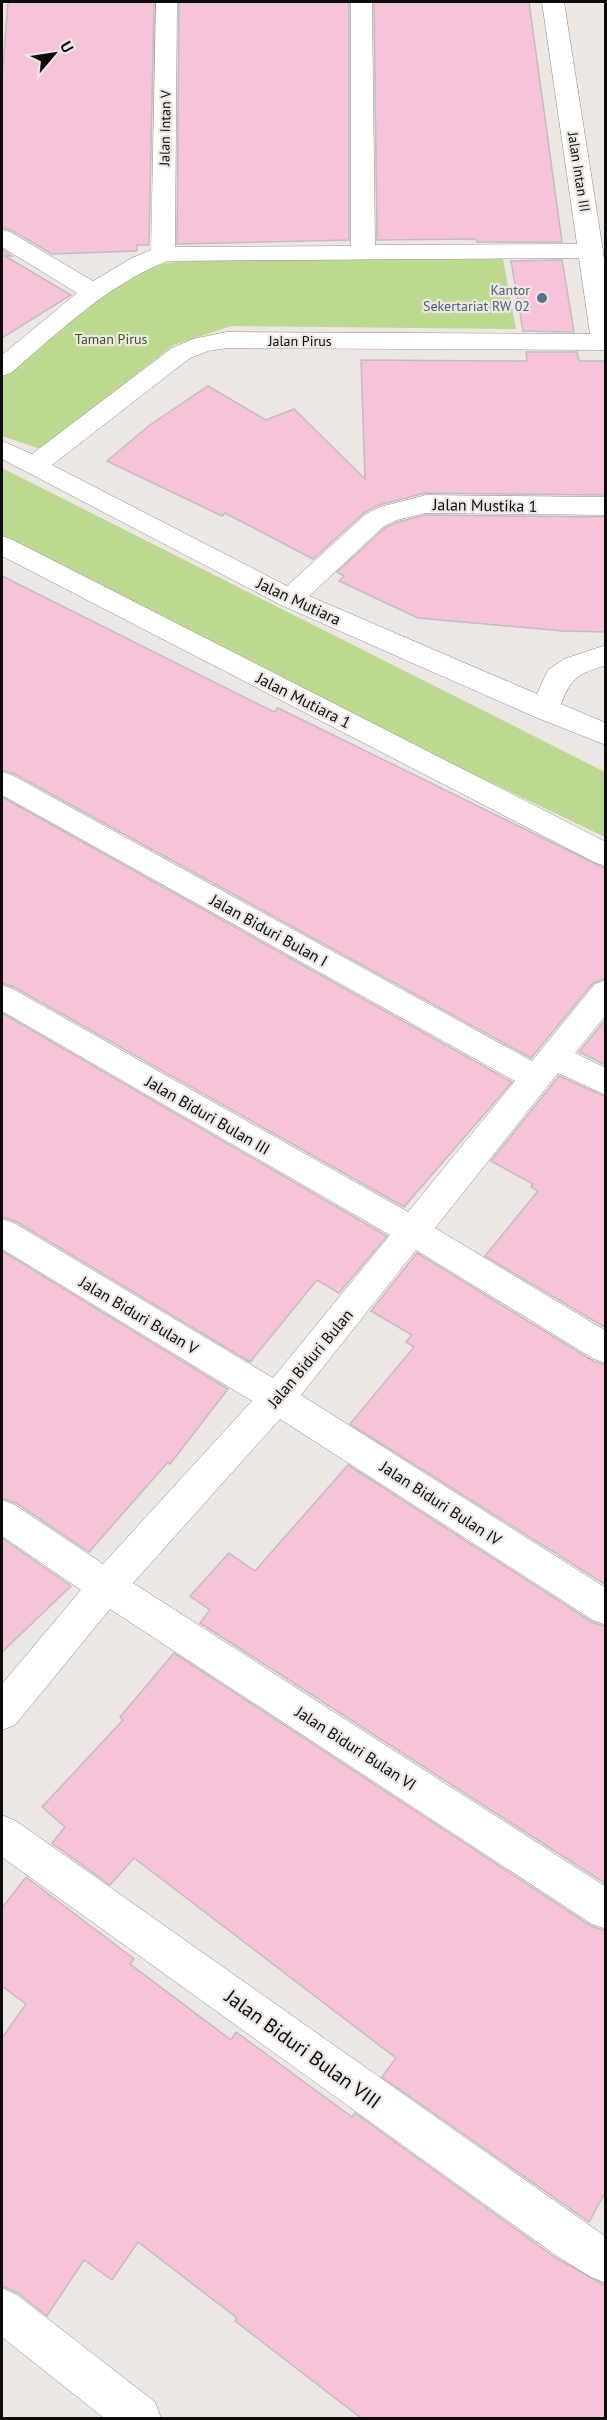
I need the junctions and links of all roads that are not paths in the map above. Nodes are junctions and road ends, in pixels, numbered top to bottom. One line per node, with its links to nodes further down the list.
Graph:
1 (166, 2): 7 (street, Jalan Intan V)
2 (361, 2): 6 (street)
3 (553, 2): 5 (street, Jalan Intan III)
4 (2, 237): 8 (street)
5 (591, 250): 6 (street); 9 (street, Jalan Intan III)
6 (363, 252): 7 (street)
7 (163, 254): 8 (street)
8 (93, 292): 10 (street)
9 (604, 342): 12 (street, Jalan Pirus)
10 (2, 368)
11 (2, 448): 12 (street, Jalan Mutiara)
12 (35, 465): 15 (street, Jalan Mutiara)
13 (606, 506): 15 (street, Jalan Mustika 1)
14 (2, 545): 20 (street, Jalan Mutiara 1)
15 (291, 599): 17 (street, Jalan Mutiara)
16 (606, 654): 17 (street)
17 (545, 710): 18 (street, Jalan Mutiara)
18 (606, 735)
19 (2, 782): 23 (street, Jalan Biduri Bulan I)
20 (606, 855)
21 (606, 992): 23 (street, Jalan Biduri Bulan)
22 (2, 998): 25 (street, Jalan Biduri Bulan III)
23 (545, 1067): 24 (street, Jalan Biduri Bulan I); 25 (street, Jalan Biduri Bulan)
24 (606, 1083)
25 (414, 1232): 27 (street, Jalan Biduri Bulan III); 28 (street, Jalan Biduri Bulan)
26 (2, 1233): 28 (street, Jalan Biduri Bulan V)
27 (606, 1349)
28 (277, 1398): 30 (street, Jalan Biduri Bulan); 31 (street, Jalan Biduri Bulan IV)
29 (2, 1516): 30 (street, Jalan Biduri Bulan VI)
30 (106, 1587): 32 (street, Jalan Biduri Bulan); 34 (street, Jalan Biduri Bulan VI)
31 (606, 1608)
32 (2, 1712)
33 (2, 1834): 35 (street, Jalan Biduri Bulan VIII)
34 (606, 1910)
35 (606, 2262)
36 (2, 2310): 37 (street)
37 (139, 2418)

